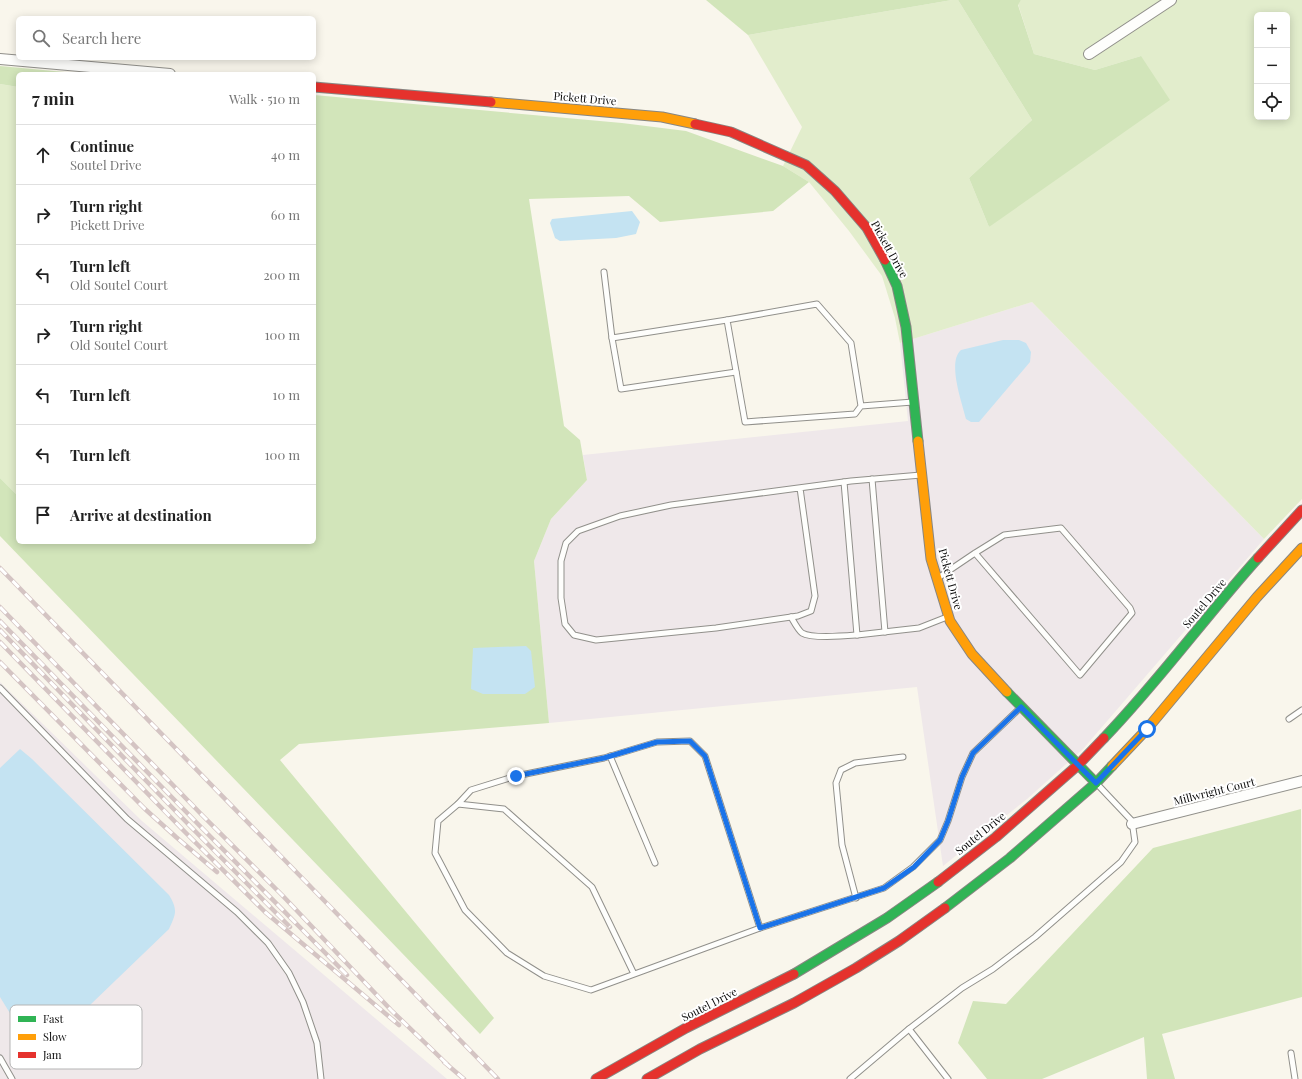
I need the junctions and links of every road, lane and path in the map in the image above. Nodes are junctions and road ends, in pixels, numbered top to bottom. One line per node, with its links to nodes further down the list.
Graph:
1 (1171, 0): 2 (street)
2 (1089, 54)
3 (0, 59): 4 (street)
4 (147, 72)
5 (316, 87): 10 (main road, Pickett Drive)
6 (604, 272): 8 (lane)
7 (727, 320): 8 (lane); 9 (lane); 11 (lane)
8 (612, 338): 9 (lane)
9 (736, 372): 11 (lane)
10 (914, 402): 11 (lane); 12 (main road, Pickett Drive)
11 (861, 406)
12 (922, 475): 13 (lane); 19 (main road, Pickett Drive)
13 (872, 479): 14 (lane); 22 (lane)
14 (844, 482): 15 (lane); 23 (lane)
15 (800, 488): 20 (lane); 20 (lane)
16 (1302, 510): 30 (main road, Soutel Drive)
17 (1302, 548): 32 (main road)
18 (975, 553): 18 (lane); 19 (lane)
19 (937, 579): 21 (main road, Pickett Drive)
20 (791, 617): 23 (lane)
21 (949, 617): 22 (lane); 25 (main road, Pickett Drive)
22 (885, 632): 23 (lane)
23 (857, 636)
24 (0, 688): 43 (lane)
25 (1021, 707): 30 (main road, Pickett Drive); 36 (lane)
26 (1302, 710): 27 (lane)
27 (1289, 719)
28 (610, 756): 33 (lane); 35 (lane); 37 (lane)
29 (903, 757): 36 (lane)
30 (1078, 765): 32 (main road, Pickett Drive); 44 (main road, Soutel Drive)
31 (1302, 781): 34 (street, Millwright Court)
32 (1096, 783): 34 (lane); 45 (main road)
33 (458, 804): 38 (lane); 38 (lane)
34 (1132, 824): 39 (lane)
35 (655, 863)
36 (856, 898): 37 (lane)
37 (760, 928): 38 (lane)
38 (634, 974)
39 (909, 1029): 46 (lane); 47 (lane)
40 (1291, 1053): 48 (lane)
41 (0, 1058): 42 (lane)
42 (12, 1079)
43 (321, 1079)
44 (596, 1079)
45 (647, 1079)
46 (850, 1079)
47 (948, 1079)
48 (1295, 1079)

